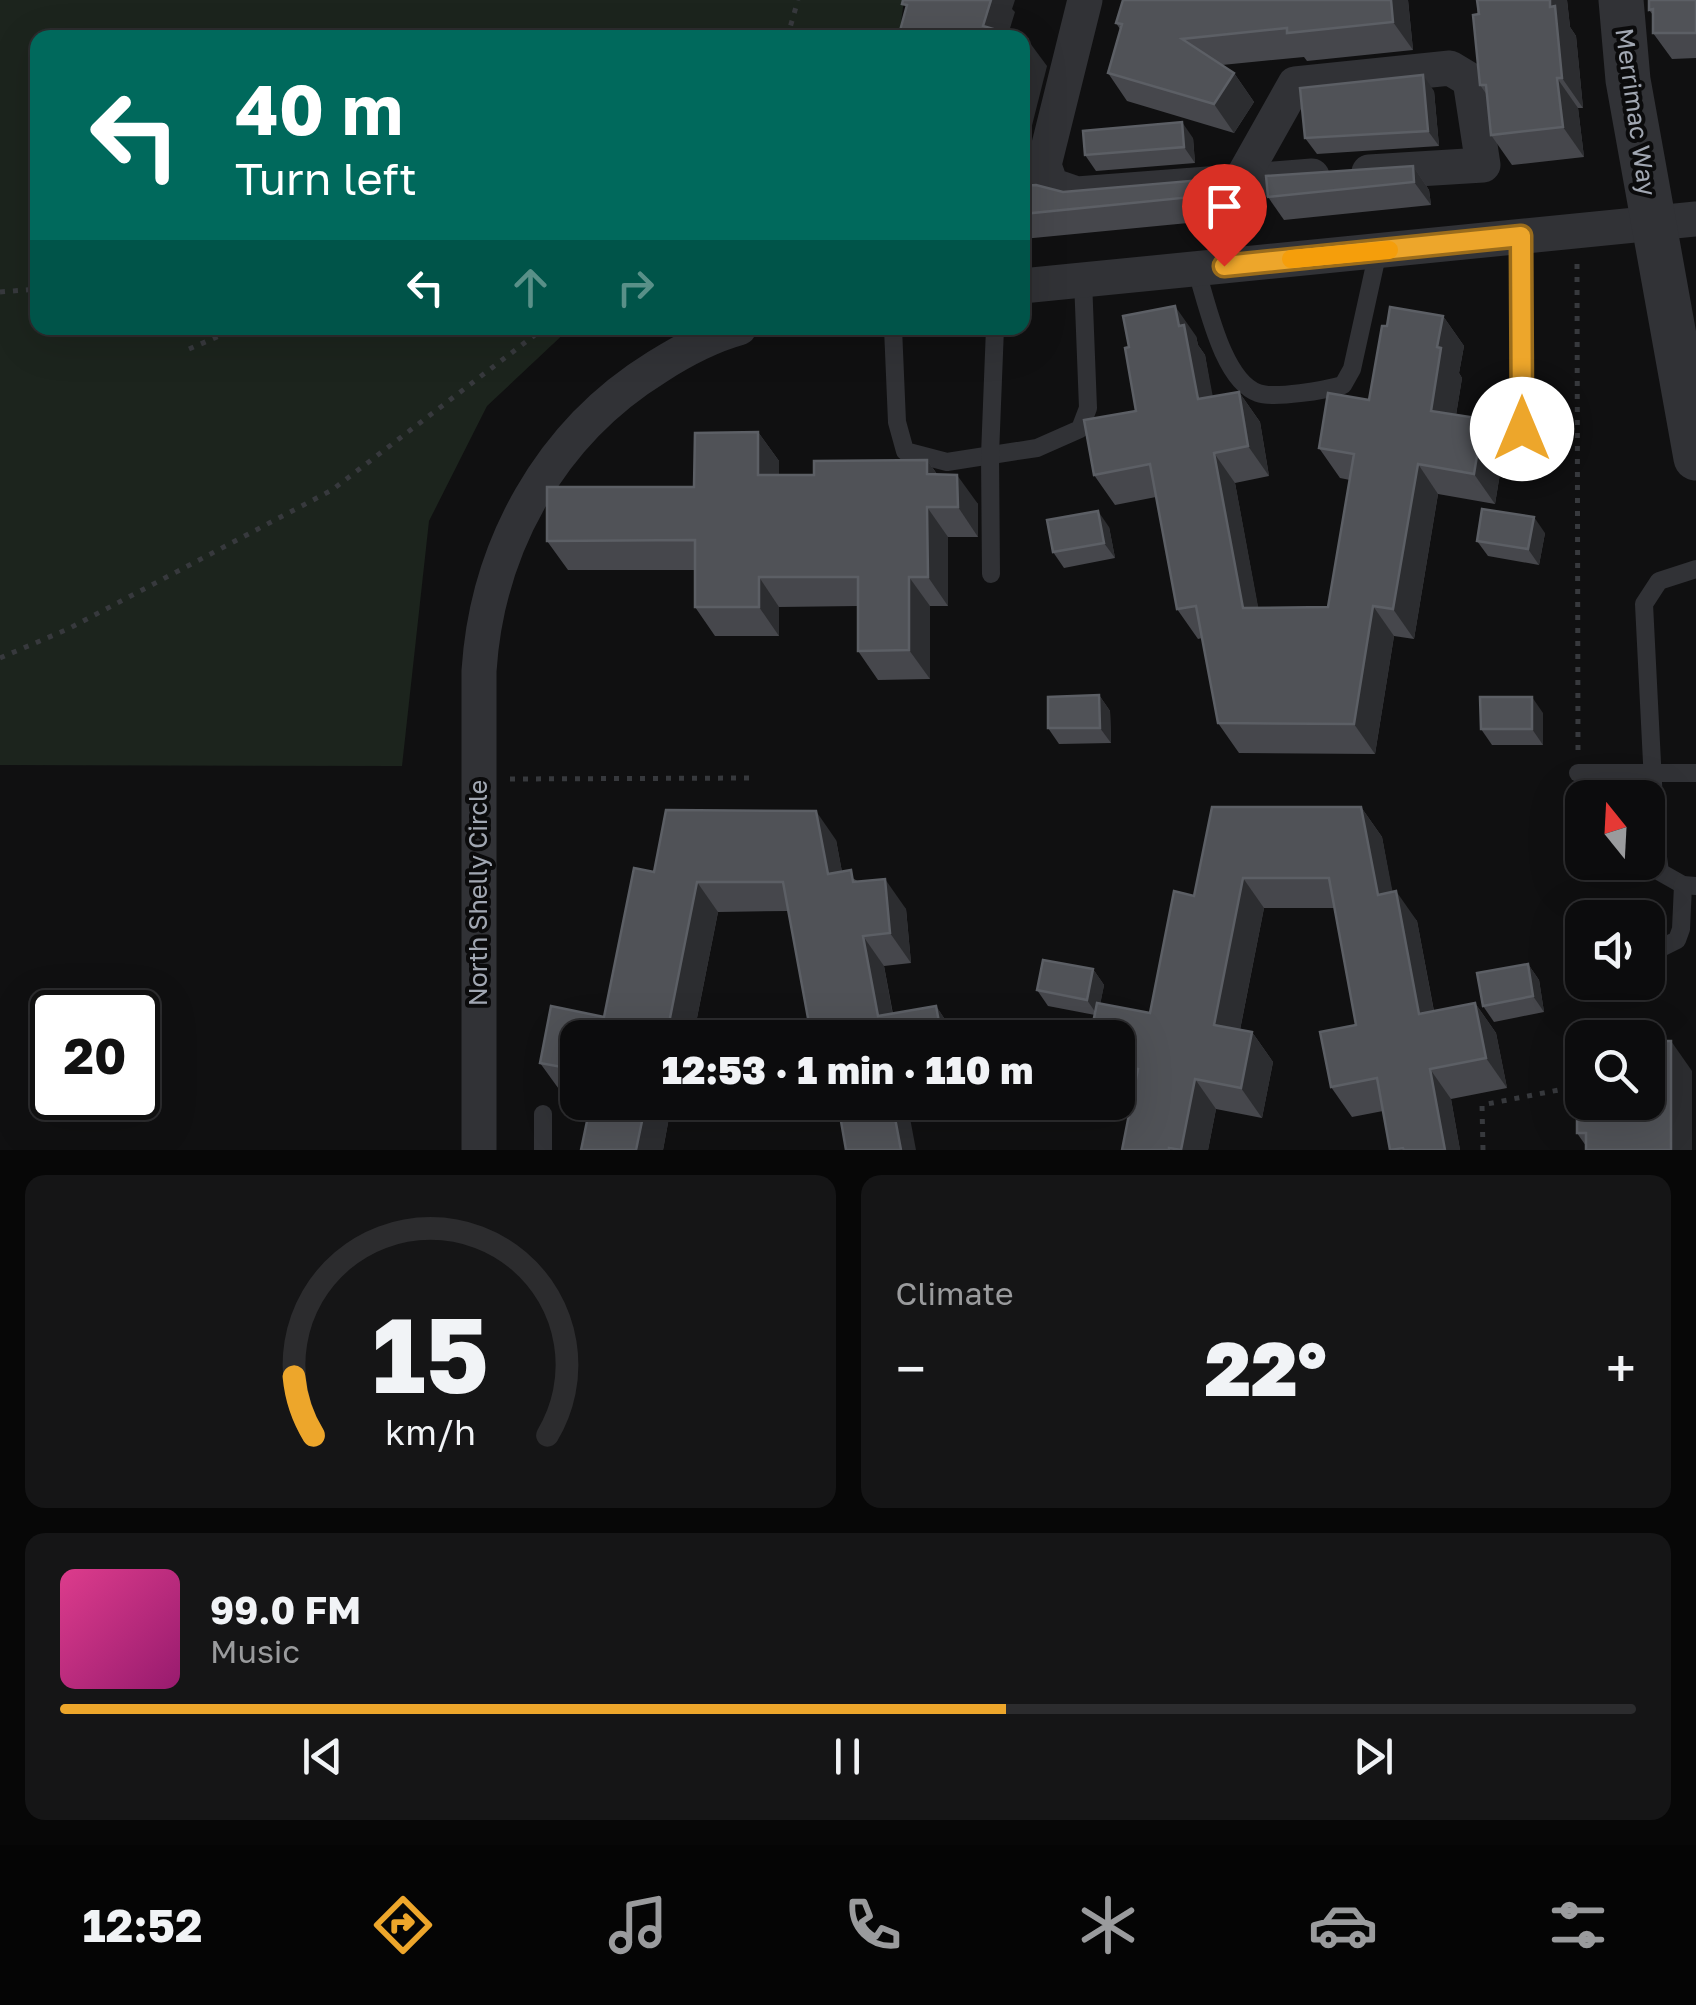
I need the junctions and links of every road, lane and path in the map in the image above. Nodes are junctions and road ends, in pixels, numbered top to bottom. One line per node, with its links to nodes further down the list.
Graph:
1 (798, 0): 4 (path)
2 (1085, 0): 5 (street)
3 (1620, 0): 6 (street, Merrimac Way)
4 (789, 30)
5 (1241, 180): 5 (street)
6 (1674, 221): 7 (street); 23 (street, Merrimac Way)
7 (1577, 231): 8 (street); 27 (path)
8 (1521, 236): 9 (street); 21 (lane)
9 (1378, 251): 10 (street); 10 (lane)
10 (1196, 269): 11 (street)
11 (1083, 280): 12 (street); 22 (lane)
12 (1030, 285)
13 (30, 290): 14 (path)
14 (0, 292)
15 (222, 335): 20 (path)
16 (535, 335): 26 (path)
17 (723, 335): 31 (street, North Shelly Circle)
18 (893, 335): 22 (lane)
19 (995, 335): 22 (lane)
20 (188, 350)
21 (1522, 429)
22 (990, 455): 25 (lane)
23 (1696, 458)
24 (1696, 569): 28 (lane)
25 (991, 574)
26 (0, 658)
27 (1578, 773): 28 (lane)
28 (1652, 773): 29 (lane); 32 (lane)
29 (1696, 773)
30 (751, 778): 31 (path)
31 (478, 779): 36 (street, North Shelly Circle)
32 (1690, 886): 33 (lane)
33 (1665, 946)
34 (1565, 1089): 38 (path)
35 (543, 1114): 37 (lane)
36 (479, 1150)
37 (543, 1150)
38 (1483, 1150)

